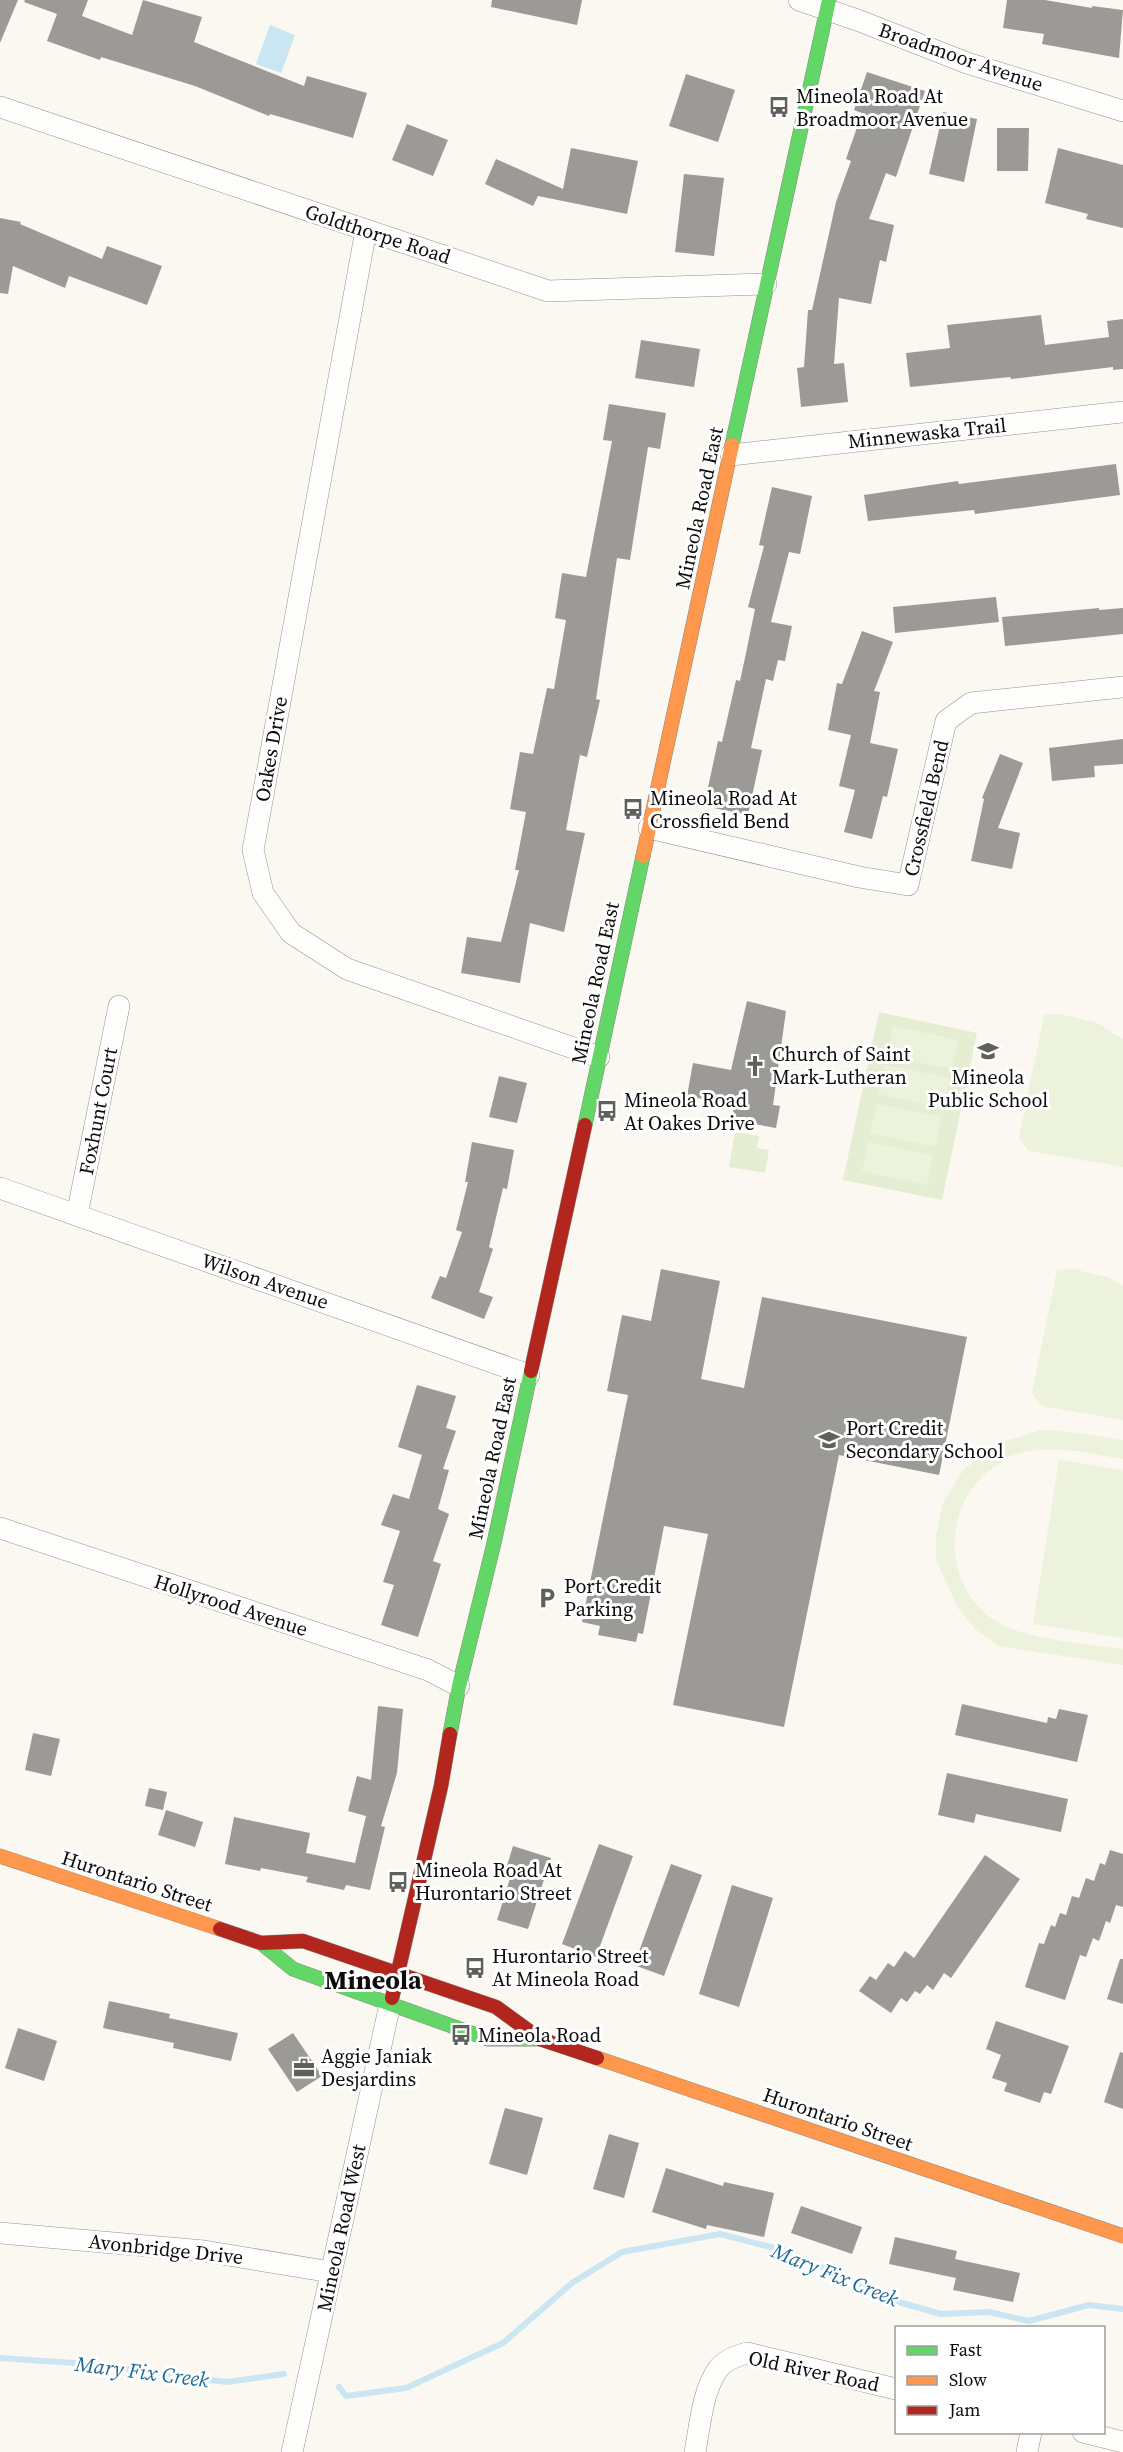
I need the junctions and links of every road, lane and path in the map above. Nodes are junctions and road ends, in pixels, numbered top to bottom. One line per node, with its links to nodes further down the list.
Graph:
1 (799, 0): 2 (street, Broadmoor Avenue)
2 (828, 5): 4 (street, Broadmoor Avenue); 6 (street, Mineola Road East)
3 (0, 107): 5 (street, Goldthorpe Road)
4 (1123, 111)
5 (366, 230): 6 (street, Goldthorpe Road); 12 (street, Oakes Drive)
6 (766, 284): 8 (street, Mineola Road East)
7 (1123, 412): 8 (street, Minnewaska Trail)
8 (732, 455): 10 (street, Mineola Road East)
9 (1123, 687): 10 (street, Crossfield Bend)
10 (649, 828): 12 (street, Mineola Road East)
11 (119, 1006): 14 (street, Foxhunt Court)
12 (599, 1057): 15 (street, Mineola Road East)
13 (0, 1188): 14 (street, Wilson Avenue)
14 (77, 1215): 15 (street, Wilson Avenue)
15 (529, 1375): 17 (street, Mineola Road East)
16 (0, 1528): 17 (street, Hollyrood Avenue)
17 (459, 1686): 20 (street, Mineola Road East)
18 (0, 1856): 19 (street, Hurontario Street)
19 (261, 1943): 20 (street, Hurontario Street); 21 (street, Hurontario Street)
20 (398, 1974): 21 (street); 22 (street, Hurontario Street)
21 (390, 2004): 22 (street, Hurontario Street); 25 (street, Mineola Road West)
22 (540, 2039): 24 (street, Hurontario Street)
23 (0, 2233): 25 (street, Avonbridge Drive)
24 (1123, 2236)
25 (331, 2272): 30 (street, Mineola Road West)
26 (895, 2388): 31 (street, Old River Road)
27 (1031, 2434): 32 (street)
28 (1087, 2434): 29 (street)
29 (1123, 2442)
30 (292, 2452)
31 (695, 2452)
32 (1027, 2452)

